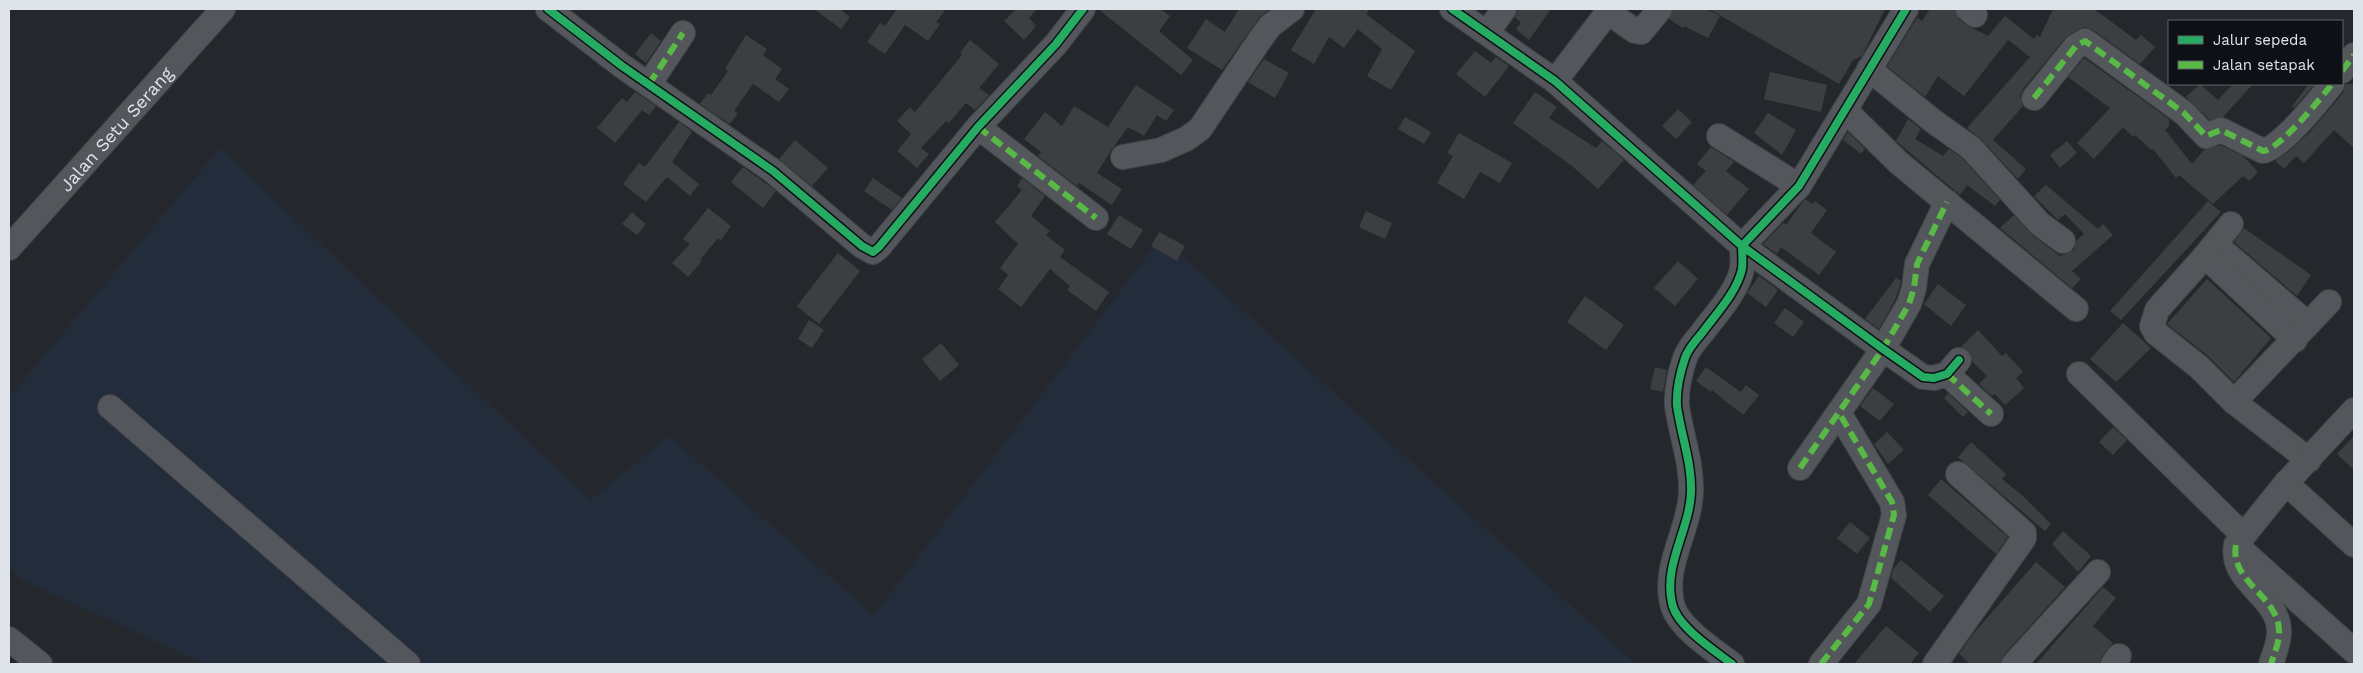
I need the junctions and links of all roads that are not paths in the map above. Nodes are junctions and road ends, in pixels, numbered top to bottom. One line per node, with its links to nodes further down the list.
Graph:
1 (223, 9): 29 (street, Jalan Setu Serang)
2 (548, 9): 16 (street)
3 (1083, 9): 20 (street)
4 (1292, 9): 22 (street)
5 (1452, 9): 10 (street)
6 (1504, 9): 10 (street)
7 (1660, 9): 15 (street)
8 (1906, 9): 13 (street)
9 (683, 33): 16 (street)
10 (1487, 33): 15 (street)
11 (2343, 47): 12 (street)
12 (2354, 55): 14 (street)
13 (1868, 69): 19 (street); 27 (street)
14 (2343, 70)
15 (1555, 81): 28 (street)
16 (649, 84): 20 (street)
17 (2331, 85): 18 (street)
18 (2034, 98)
19 (1845, 110): 23 (street); 24 (street)
20 (978, 128): 25 (street)
21 (1719, 136): 23 (street)
22 (1123, 156)
23 (1799, 186): 28 (street)
24 (1947, 202): 32 (street); 34 (street)
25 (1096, 218)
26 (2231, 224): 30 (street)
27 (2063, 242)
28 (1742, 246): 34 (street); 54 (street)
29 (9, 248)
30 (2210, 250): 33 (street); 36 (street)
31 (2329, 302): 33 (street)
32 (2076, 309)
33 (2302, 332): 36 (street)
34 (1883, 349): 39 (street); 40 (street)
35 (2079, 374): 45 (street)
36 (2234, 402): 41 (street)
37 (110, 407): 53 (street)
38 (2354, 410): 41 (street)
39 (1839, 413): 42 (street); 50 (street)
40 (1991, 414)
41 (2309, 460): 44 (street)
42 (1800, 468)
43 (1958, 474): 51 (street)
44 (2286, 483): 45 (street); 46 (street)
45 (2240, 540): 49 (street); 56 (street)
46 (2354, 545)
47 (2098, 572): 55 (street)
48 (9, 639): 52 (street)
49 (2354, 650)
50 (1830, 659)
51 (1938, 663)
52 (40, 664)
53 (408, 664)
54 (1732, 664)
55 (2014, 664)
56 (2271, 664)

